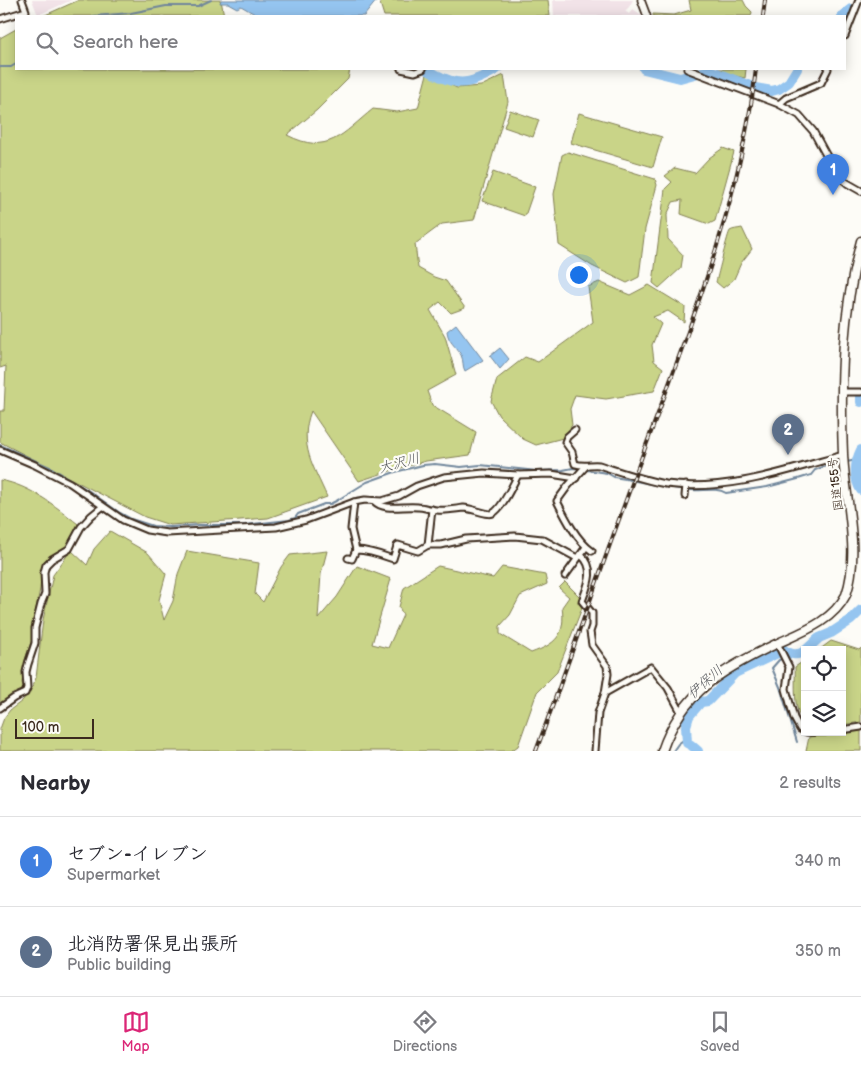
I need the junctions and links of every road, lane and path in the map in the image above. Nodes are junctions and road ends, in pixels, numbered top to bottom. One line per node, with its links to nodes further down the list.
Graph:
1 (22, 0): 5 (street)
2 (641, 0): 4 (street)
3 (859, 0): 6 (street)
4 (647, 15)
5 (0, 19)
6 (846, 33)
7 (406, 70): 8 (street)
8 (420, 70)
9 (689, 70): 11 (street)
10 (828, 70): 11 (street)
11 (779, 104): 12 (street)
12 (861, 191)
13 (861, 241): 14 (highway, 国道155号)
14 (842, 392): 15 (street); 18 (highway, 国道155号)
15 (861, 392)
16 (575, 430): 19 (street)
17 (0, 450): 26 (street)
18 (843, 455): 22 (street); 35 (highway, 国道155号)
19 (586, 466): 21 (street); 22 (street)
20 (518, 475): 21 (street); 24 (street); 27 (street)
21 (577, 476): 29 (street)
22 (686, 486): 23 (street)
23 (686, 496)
24 (365, 500): 25 (street); 27 (street)
25 (354, 502): 26 (street); 30 (street)
26 (102, 507): 37 (street)
27 (432, 510): 28 (street)
28 (428, 545): 30 (street); 32 (street)
29 (586, 547): 31 (street); 32 (street)
30 (356, 550): 33 (street)
31 (592, 551)
32 (579, 556): 34 (street); 36 (street)
33 (348, 558)
34 (565, 576)
35 (778, 646): 38 (highway, 国道155号); 40 (street)
36 (605, 693): 38 (street); 42 (street)
37 (0, 708)
38 (681, 712): 43 (highway, 国道155号)
39 (861, 727): 41 (street)
40 (801, 729)
41 (846, 729)
42 (595, 751)
43 (662, 751)

